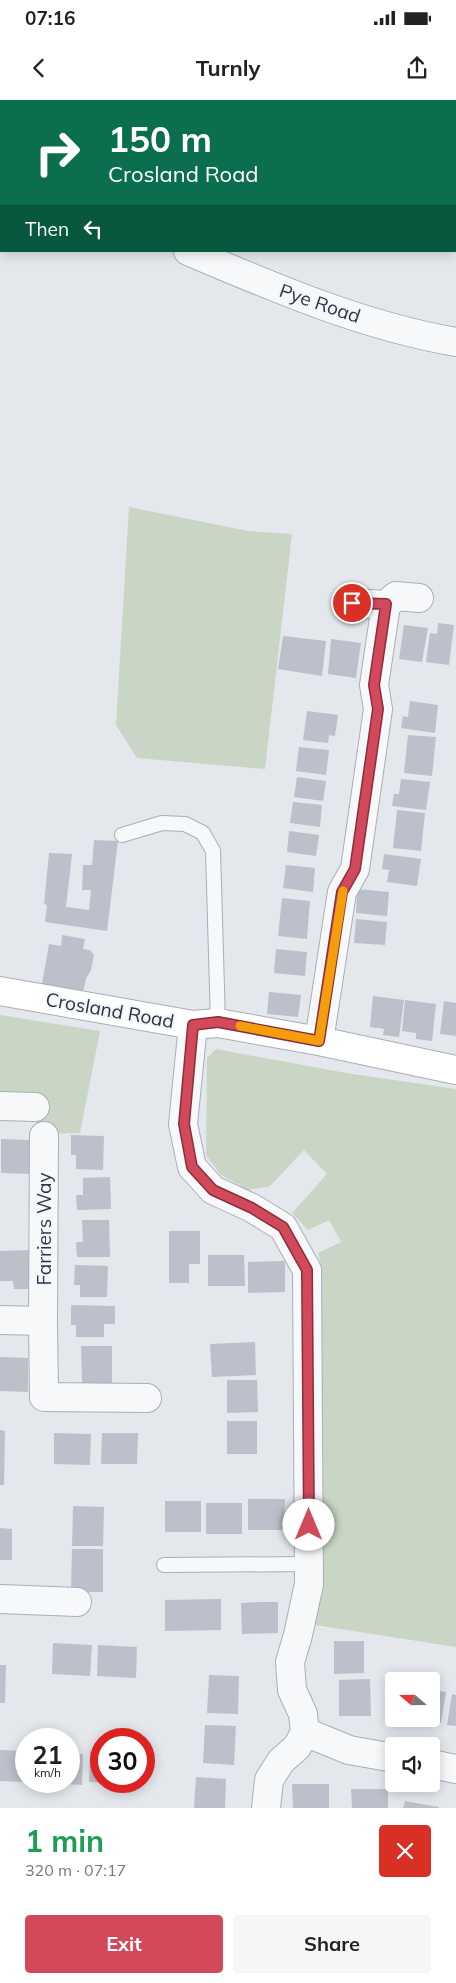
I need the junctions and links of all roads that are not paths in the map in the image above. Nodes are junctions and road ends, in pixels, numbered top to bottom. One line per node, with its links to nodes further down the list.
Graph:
1 (190, 252): 2 (street, Pye Road)
2 (456, 342)
3 (419, 598): 5 (street)
4 (352, 603): 5 (street)
5 (386, 604): 9 (street)
6 (122, 835): 8 (lane)
7 (0, 991): 8 (street, Crosland Road)
8 (206, 1024): 9 (street, Crosland Road); 17 (street)
9 (319, 1041): 10 (street, Crosland Road)
10 (456, 1070)
11 (0, 1106): 12 (street)
12 (35, 1107)
13 (44, 1136): 15 (street, Farriers Way)
14 (0, 1320): 15 (street)
15 (43, 1321): 16 (street, Farriers Way)
16 (147, 1398)
17 (309, 1564): 18 (lane); 21 (street)
18 (164, 1565)
19 (0, 1599): 20 (street)
20 (77, 1602)
21 (305, 1732): 22 (street); 25 (street)
22 (385, 1756)
23 (440, 1766): 24 (street)
24 (456, 1769)
25 (266, 1808)

